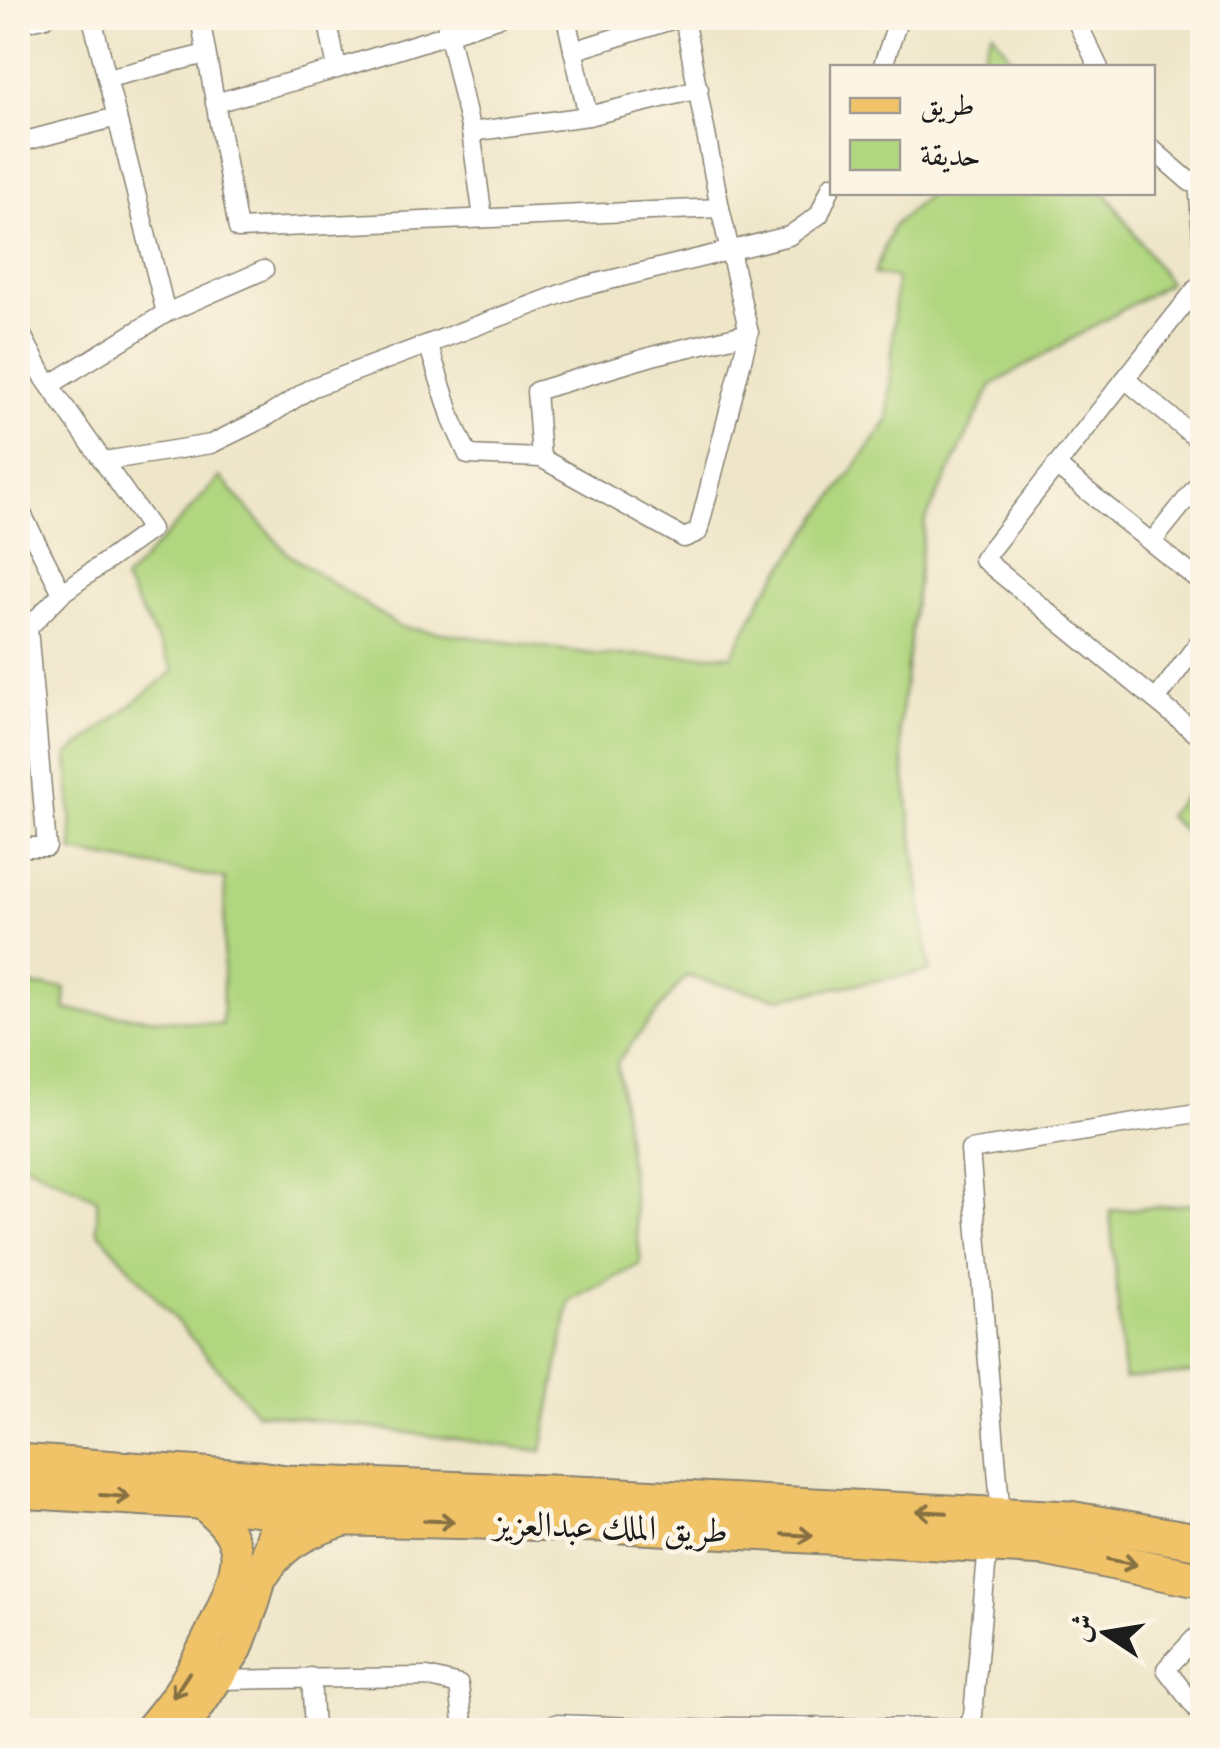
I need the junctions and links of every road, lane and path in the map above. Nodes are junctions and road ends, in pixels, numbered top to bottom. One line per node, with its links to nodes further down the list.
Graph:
1 (44, 18): 10 (street)
2 (92, 18): 17 (street)
3 (200, 18): 13 (street)
4 (327, 18): 16 (street)
5 (498, 18): 11 (street)
6 (566, 18): 12 (street)
7 (681, 18): 12 (street); 18 (street)
8 (899, 18): 14 (street)
9 (1075, 18): 15 (street)
10 (18, 23)
11 (447, 26): 16 (street); 22 (street)
12 (574, 51): 20 (street)
13 (206, 54): 17 (street); 19 (street)
14 (883, 65)
15 (1098, 65)
16 (338, 70): 19 (street)
17 (108, 78): 21 (street)
18 (699, 89): 20 (street); 27 (street)
19 (215, 102): 28 (street)
20 (588, 116): 22 (street)
21 (118, 117): 23 (street); 33 (street)
22 (471, 132): 28 (street)
23 (18, 143)
24 (1155, 152): 25 (street)
25 (1200, 179): 29 (street)
26 (830, 190): 30 (street)
27 (720, 208): 28 (street); 30 (street)
28 (483, 218)
29 (1202, 238)
30 (729, 249): 35 (street); 36 (street)
31 (264, 270): 33 (street)
32 (1202, 294): 37 (street)
33 (166, 313): 38 (street)
34 (18, 328): 38 (street)
35 (749, 333): 40 (street); 40 (street)
36 (428, 344): 40 (street); 41 (street)
37 (1125, 379): 39 (street); 42 (street)
38 (50, 385): 41 (street)
39 (1202, 443)
40 (541, 458)
41 (104, 461): 47 (street)
42 (1056, 466): 45 (street); 50 (street)
43 (1202, 480): 45 (street)
44 (20, 518): 47 (street)
45 (1152, 542): 46 (street)
46 (1202, 582)
47 (62, 593): 48 (street)
48 (23, 628): 52 (street)
49 (1202, 638): 50 (street)
50 (1156, 700): 51 (street)
51 (1202, 738)
52 (18, 847)
53 (1202, 1112): 59 (street)
54 (18, 1462): 56 (highway, طريق الملك عبدالعزيز)
55 (18, 1490): 57 (highway, طريق الملك عبدالعزيز, one-way to 57)
56 (269, 1495): 57 (highway, طريق الملك عبدالعزيز); 58 (highway, طريق الملك عبدالعزيز); 59 (highway, طريق الملك عبدالعزيز, one-way to 56); 61 (main road)
57 (198, 1501): 61 (main road)
58 (351, 1518): 59 (highway, طريق الملك عبدالعزيز, one-way to 59); 61 (main road)
59 (994, 1530): 60 (highway, طريق الملك عبدالعزيز); 62 (highway, طريق الملك عبدالعزيز, one-way to 62); 67 (street)
60 (1202, 1542)
61 (247, 1578): 65 (main road); 68 (main road, one-way to 68)
62 (1202, 1580)
63 (1202, 1642): 66 (street)
64 (311, 1677): 65 (street); 70 (street); 71 (street)
65 (216, 1680): 69 (main road)
66 (1202, 1716)
67 (968, 1729): 73 (street)
68 (150, 1730)
69 (183, 1730)
70 (314, 1730)
71 (464, 1730)
72 (554, 1730): 73 (street)
73 (716, 1730)

